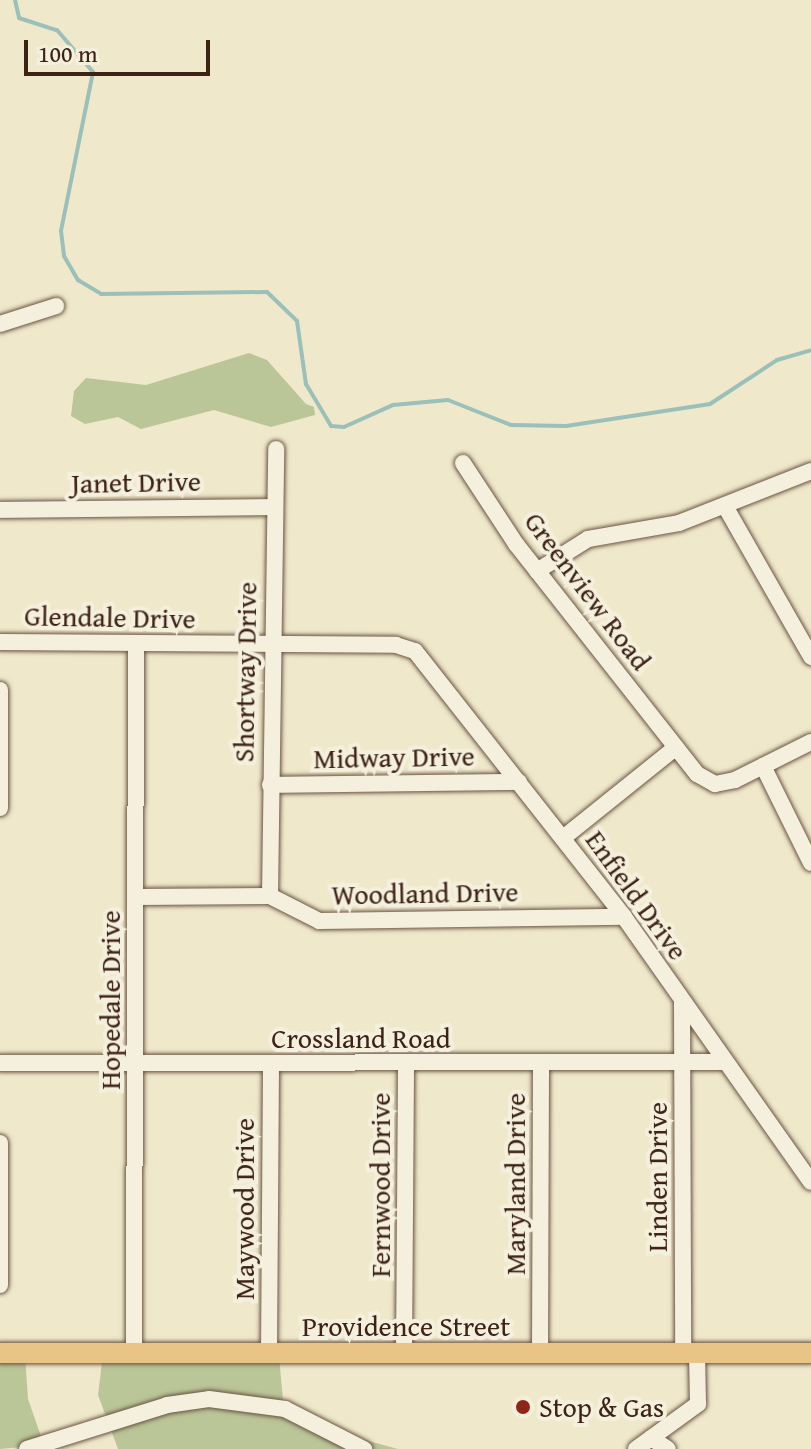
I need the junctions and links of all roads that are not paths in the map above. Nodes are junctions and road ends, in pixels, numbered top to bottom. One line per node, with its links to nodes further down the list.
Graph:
1 (56, 306): 2 (street)
2 (0, 324)
3 (276, 449): 7 (street, Shortway Drive)
4 (463, 463): 9 (street, Greenview Road)
5 (811, 471): 6 (street)
6 (725, 506): 9 (street); 14 (street)
7 (272, 507): 8 (street, Janet Drive); 11 (street, Shortway Drive)
8 (0, 510)
9 (537, 571): 18 (street, Greenview Road)
10 (0, 642): 12 (street, Glendale Drive)
11 (271, 644): 12 (street, Glendale Drive); 13 (street, Glendale Drive); 21 (street, Shortway Drive)
12 (136, 647): 26 (street, Hopedale Drive)
13 (410, 648): 20 (street, Enfield Drive)
14 (811, 657)
15 (0, 690): 16 (street)
16 (1, 714): 22 (street)
17 (811, 742): 19 (street)
18 (676, 747): 19 (street, Greenview Road); 23 (street)
19 (763, 766): 24 (street)
20 (519, 782): 21 (street, Midway Drive); 23 (street, Enfield Drive)
21 (270, 785): 25 (street, Shortway Drive)
22 (0, 808)
23 (563, 838): 27 (street, Enfield Drive)
24 (811, 863)
25 (270, 896): 26 (street, Woodland Drive); 27 (street, Woodland Drive)
26 (136, 897): 33 (street, Hopedale Drive)
27 (624, 917): 28 (street, Enfield Drive)
28 (682, 1001): 29 (street, Enfield Drive); 32 (street, Linden Drive)
29 (723, 1062): 32 (street, Crossland Road); 37 (street, Enfield Drive)
30 (0, 1063): 33 (street, Crossland Road)
31 (541, 1063): 32 (street, Crossland Road); 34 (street, Crossland Road); 45 (street, Maryland Drive)
32 (683, 1063): 41 (street, Linden Drive)
33 (137, 1064): 35 (street, Crossland Road); 40 (street, Hopedale Drive)
34 (406, 1064): 35 (street, Crossland Road); 44 (street, Fernwood Drive)
35 (271, 1065): 43 (street, Maywood Drive)
36 (0, 1143): 38 (street)
37 (811, 1182)
38 (0, 1285)
39 (0, 1353): 40 (main road, Providence Street)
40 (134, 1353): 43 (main road, Providence Street)
41 (690, 1353): 42 (main road, Providence Street); 45 (main road, Providence Street); 46 (street, Linden Drive)
42 (811, 1353)
43 (269, 1354): 44 (main road, Providence Street)
44 (404, 1355): 45 (main road, Providence Street)
45 (540, 1355)
46 (651, 1438): 49 (street); 50 (street)
47 (27, 1449): 48 (street)
48 (364, 1449)
49 (636, 1449)
50 (668, 1449)

